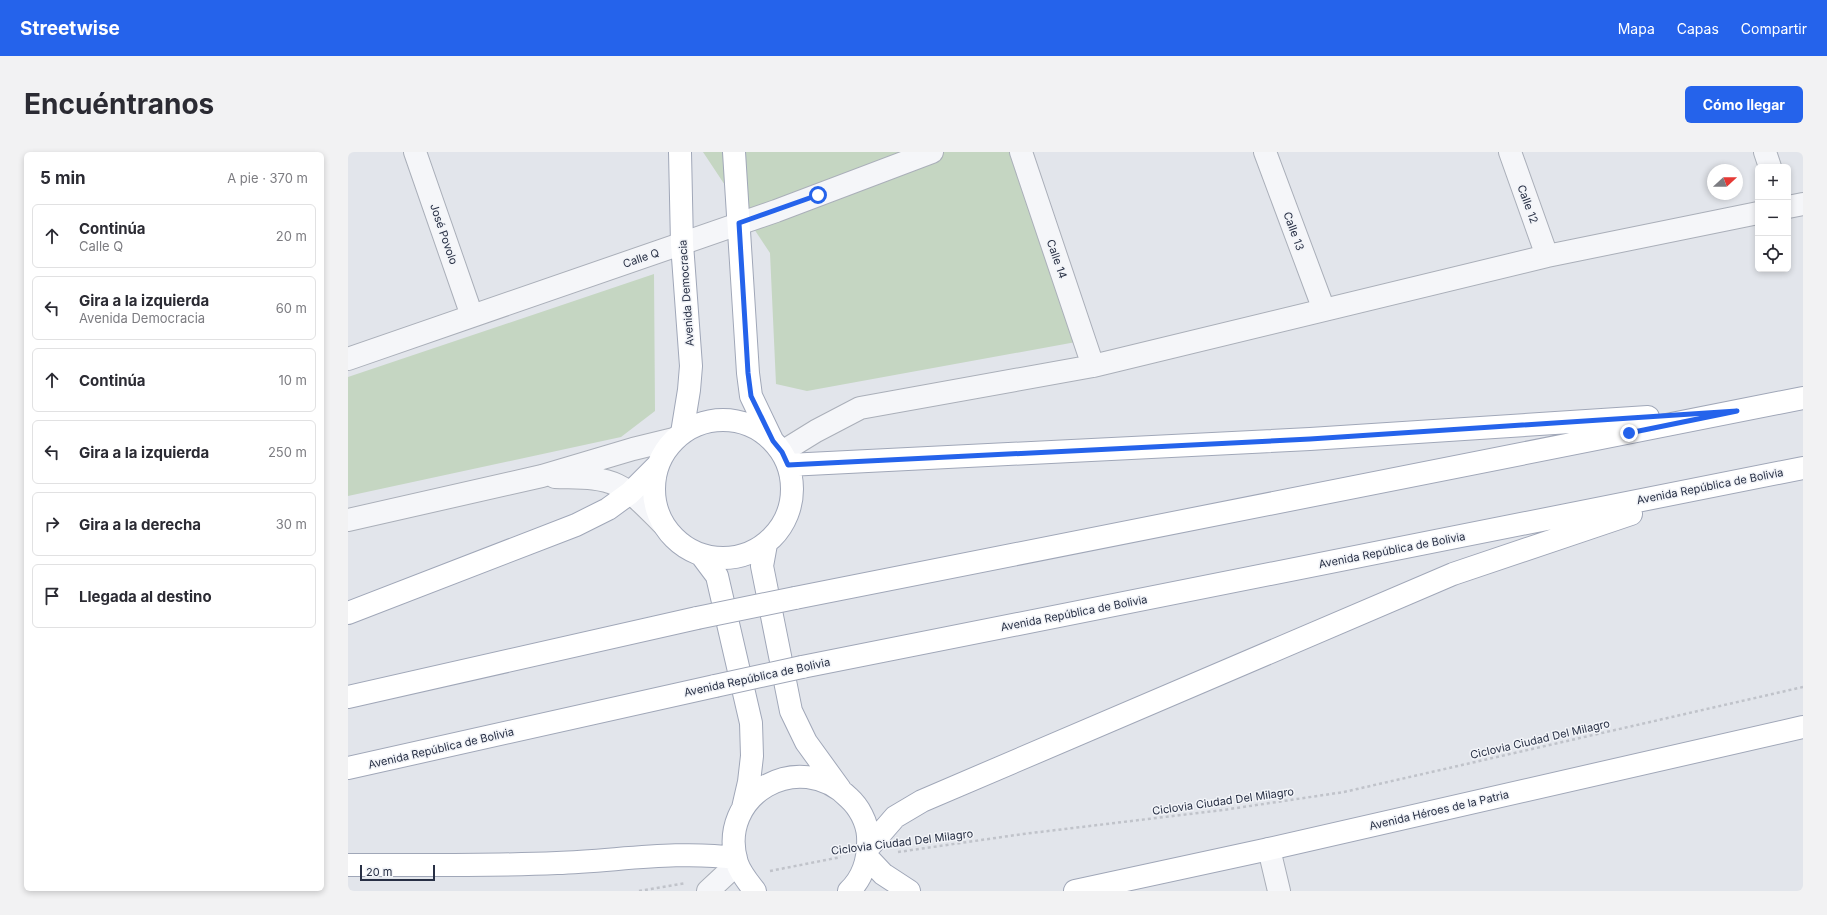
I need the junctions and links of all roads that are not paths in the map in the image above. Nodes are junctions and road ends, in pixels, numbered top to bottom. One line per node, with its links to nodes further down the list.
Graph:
1 (415, 152): 17 (street, José Povolo)
2 (734, 152): 13 (main road)
3 (932, 152): 13 (street, Calle Q)
4 (1021, 152): 19 (street, Calle 14)
5 (1265, 152): 16 (street, Calle 13)
6 (1510, 152): 15 (street, Calle 12)
7 (1765, 152): 9 (street)
8 (678, 157): 14 (main road, Avenida Democracia)
9 (1769, 164)
10 (1803, 204): 11 (street)
11 (1791, 206)
12 (1755, 214): 15 (street)
13 (739, 223): 14 (street, Calle Q); 23 (main road)
14 (682, 244): 17 (street, Calle Q); 22 (main road, Avenida Democracia)
15 (1547, 256): 16 (street)
16 (1324, 310): 19 (street)
17 (472, 316): 18 (street, Calle Q)
18 (348, 359)
19 (1093, 366): 23 (street)
20 (1803, 398): 21 (main road)
21 (1737, 411): 23 (main road); 34 (main road, bridge)
22 (678, 436): 23 (main road); 24 (main road); 26 (street)
23 (781, 453): 31 (main road)
24 (657, 466): 28 (main road); 30 (main road)
25 (1803, 468): 27 (main road, Avenida República de Bolivia)
26 (542, 476): 28 (street); 29 (street)
27 (1715, 485): 36 (main road, Avenida República de Bolivia, bridge); 41 (main road)
28 (630, 493): 30 (street); 33 (main road)
29 (348, 520)
30 (662, 523): 32 (main road)
31 (766, 544): 32 (main road); 37 (main road)
32 (702, 556): 38 (main road)
33 (348, 613)
34 (348, 697)
35 (1803, 727): 39 (main road, Avenida Héroes de la Patria)
36 (348, 768)
37 (842, 790): 38 (main road); 41 (main road)
38 (743, 808): 42 (main road)
39 (1270, 849): 46 (main road, Avenida Héroes de la Patria); 47 (street)
40 (348, 865): 42 (main road)
41 (866, 867): 44 (main road); 45 (main road)
42 (739, 873): 43 (street)
43 (708, 891)
44 (849, 891)
45 (909, 891)
46 (1075, 891)
47 (1280, 891)

